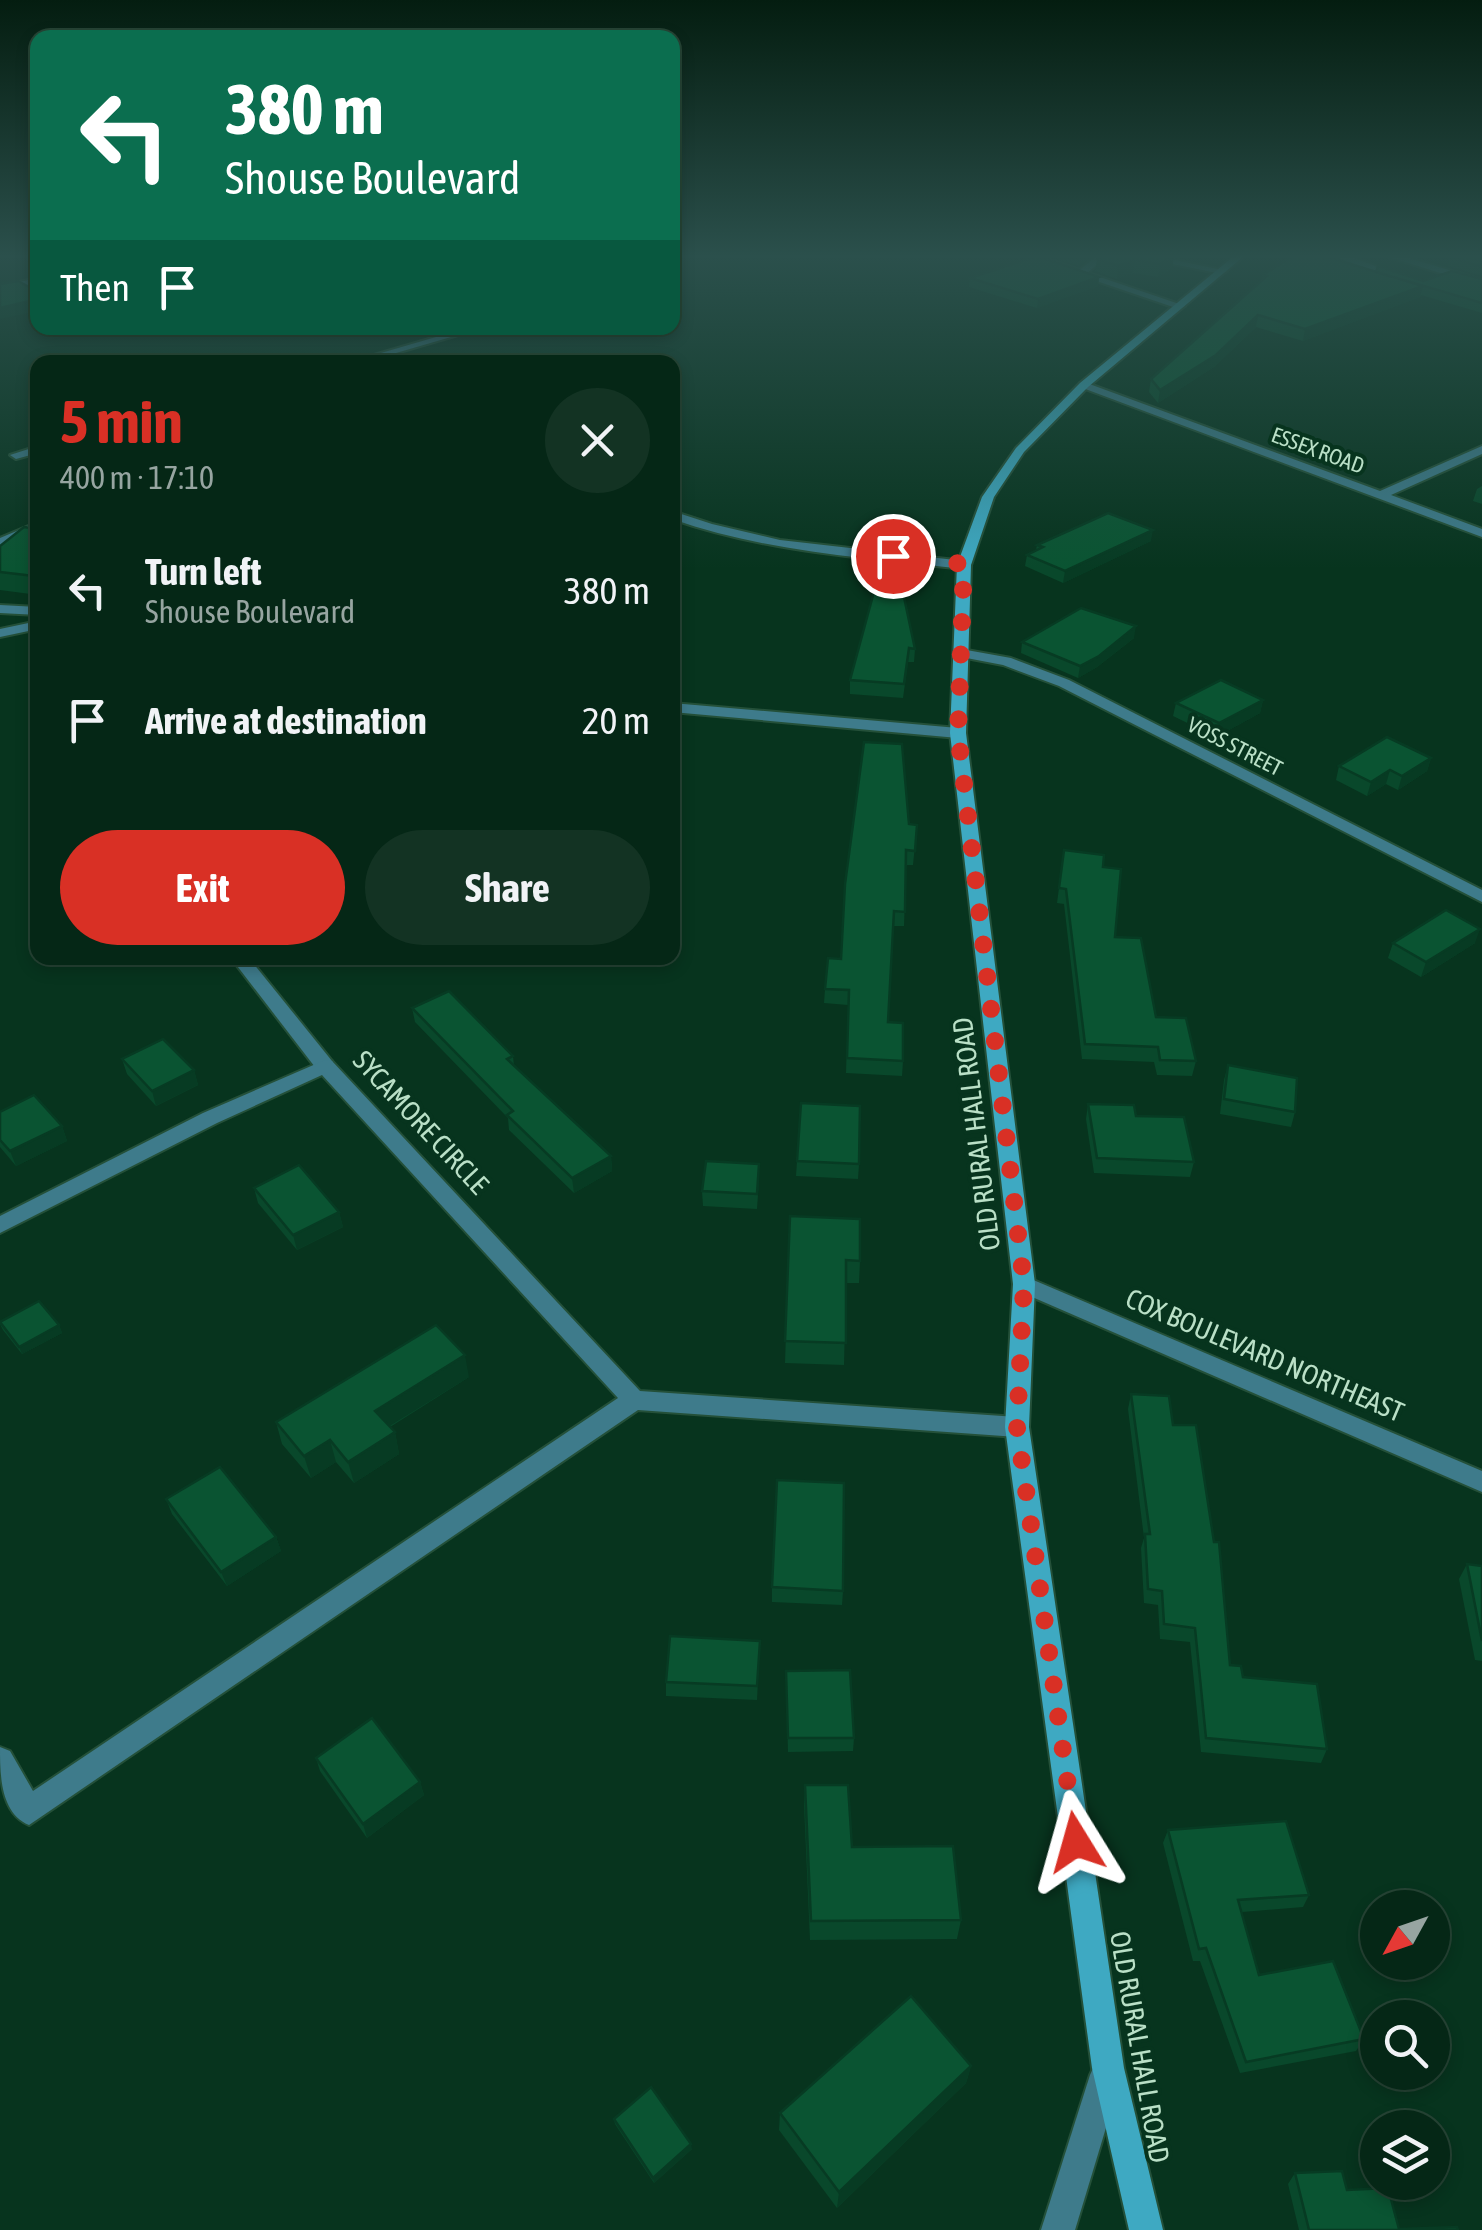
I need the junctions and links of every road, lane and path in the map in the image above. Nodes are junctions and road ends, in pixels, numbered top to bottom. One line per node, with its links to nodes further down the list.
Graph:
1 (1114, 360): 2 (main road, OLD RURAL HALL ROAD)
2 (1084, 385): 6 (street, ESSEX ROAD); 11 (main road, OLD RURAL HALL ROAD)
3 (1482, 450): 6 (street)
4 (30, 451): 5 (street)
5 (16, 455)
6 (1381, 495): 9 (street, ESSEX ROAD)
7 (680, 519): 11 (street)
8 (30, 529): 10 (street)
9 (1482, 532)
10 (0, 542)
11 (964, 564): 16 (main road, OLD RURAL HALL ROAD)
12 (0, 610): 13 (street)
13 (30, 611)
14 (30, 627): 15 (street)
15 (0, 633)
16 (961, 653): 18 (main road, OLD RURAL HALL ROAD); 19 (street, VOSS STREET)
17 (680, 708): 18 (street)
18 (958, 733): 23 (main road, OLD RURAL HALL ROAD)
19 (1482, 897)
20 (246, 965): 21 (street)
21 (325, 1066): 22 (street, SYCAMORE CIRCLE); 24 (street, SYCAMORE CIRCLE)
22 (0, 1226)
23 (1024, 1284): 25 (main road, OLD RURAL HALL ROAD); 26 (street, COX BOULEVARD NORTHEAST)
24 (634, 1400): 25 (street); 27 (street)
25 (1017, 1427): 28 (main road, OLD RURAL HALL ROAD)
26 (1482, 1482)
27 (0, 1760)
28 (1108, 2068): 29 (street); 30 (main road, OLD RURAL HALL ROAD)
29 (1058, 2230)
30 (1146, 2230)

